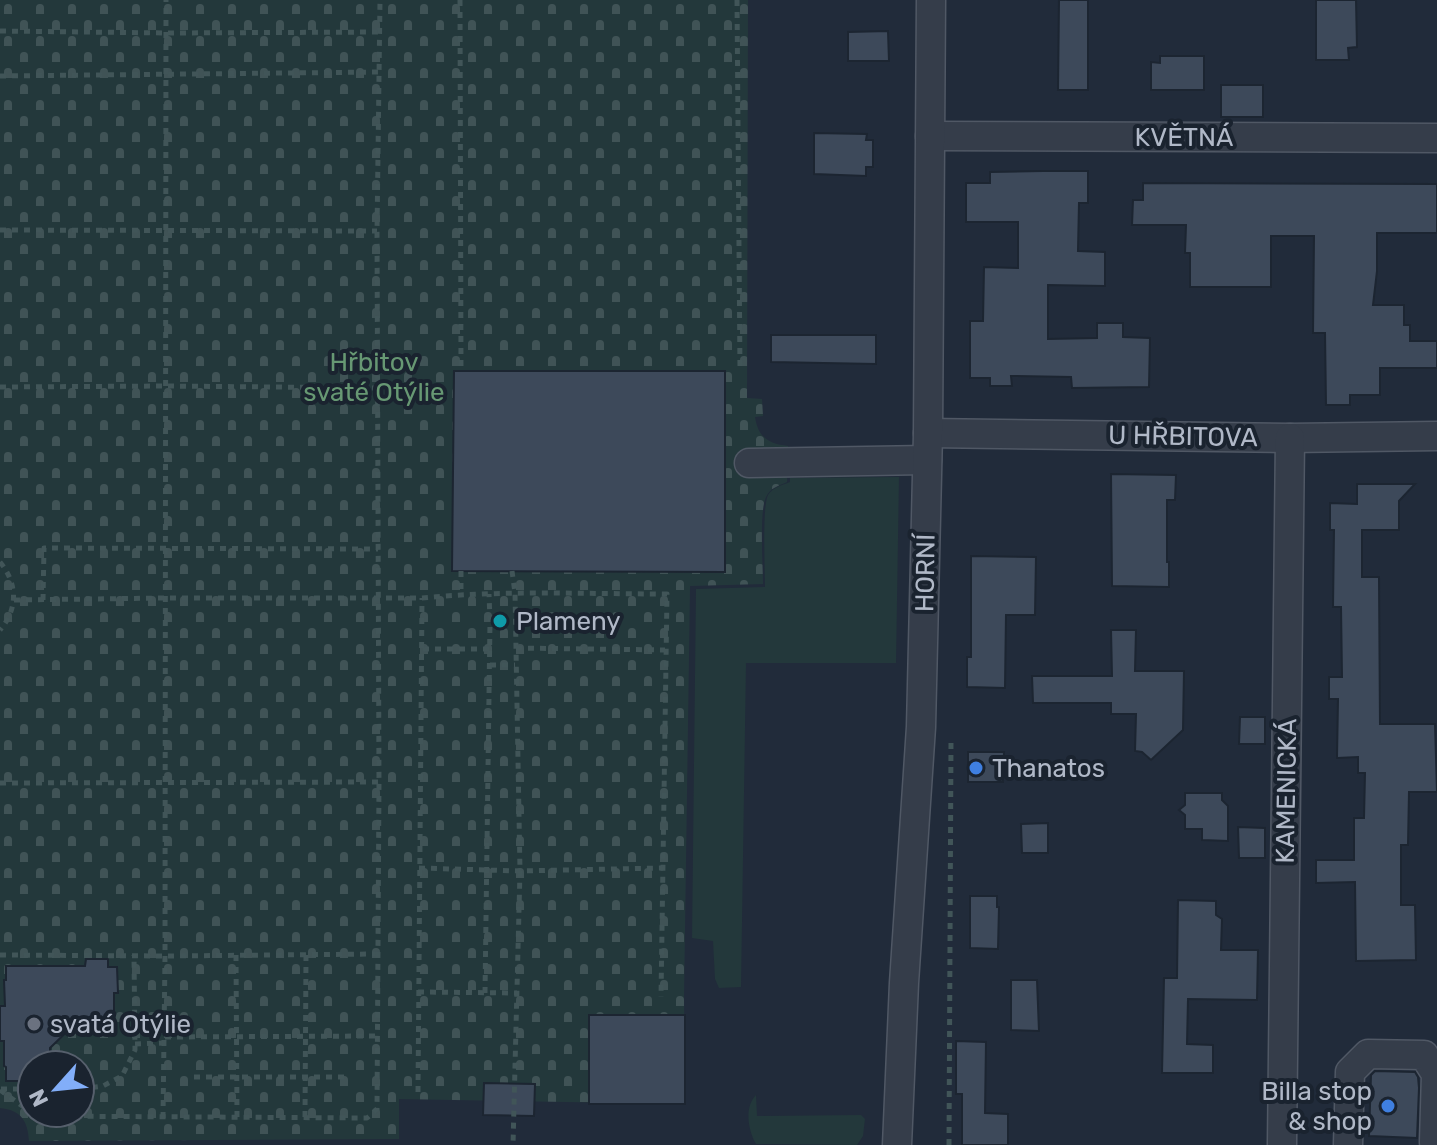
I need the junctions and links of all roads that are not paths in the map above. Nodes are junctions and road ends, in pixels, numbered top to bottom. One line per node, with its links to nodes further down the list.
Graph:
1 (931, 0): 2 (street, HORNÍ)
2 (930, 136): 3 (street, KVĚTNÁ); 6 (street, HORNÍ)
3 (1437, 138)
4 (1437, 436): 5 (street, U HŘBITOVA)
5 (1290, 438): 6 (street, U HŘBITOVA); 9 (street, KAMENICKÁ)
6 (927, 446): 7 (street, U HŘBITOVA); 10 (street, HORNÍ)
7 (749, 463)
8 (1434, 1112): 11 (street)
9 (1282, 1144)
10 (897, 1145)
11 (1348, 1145)

